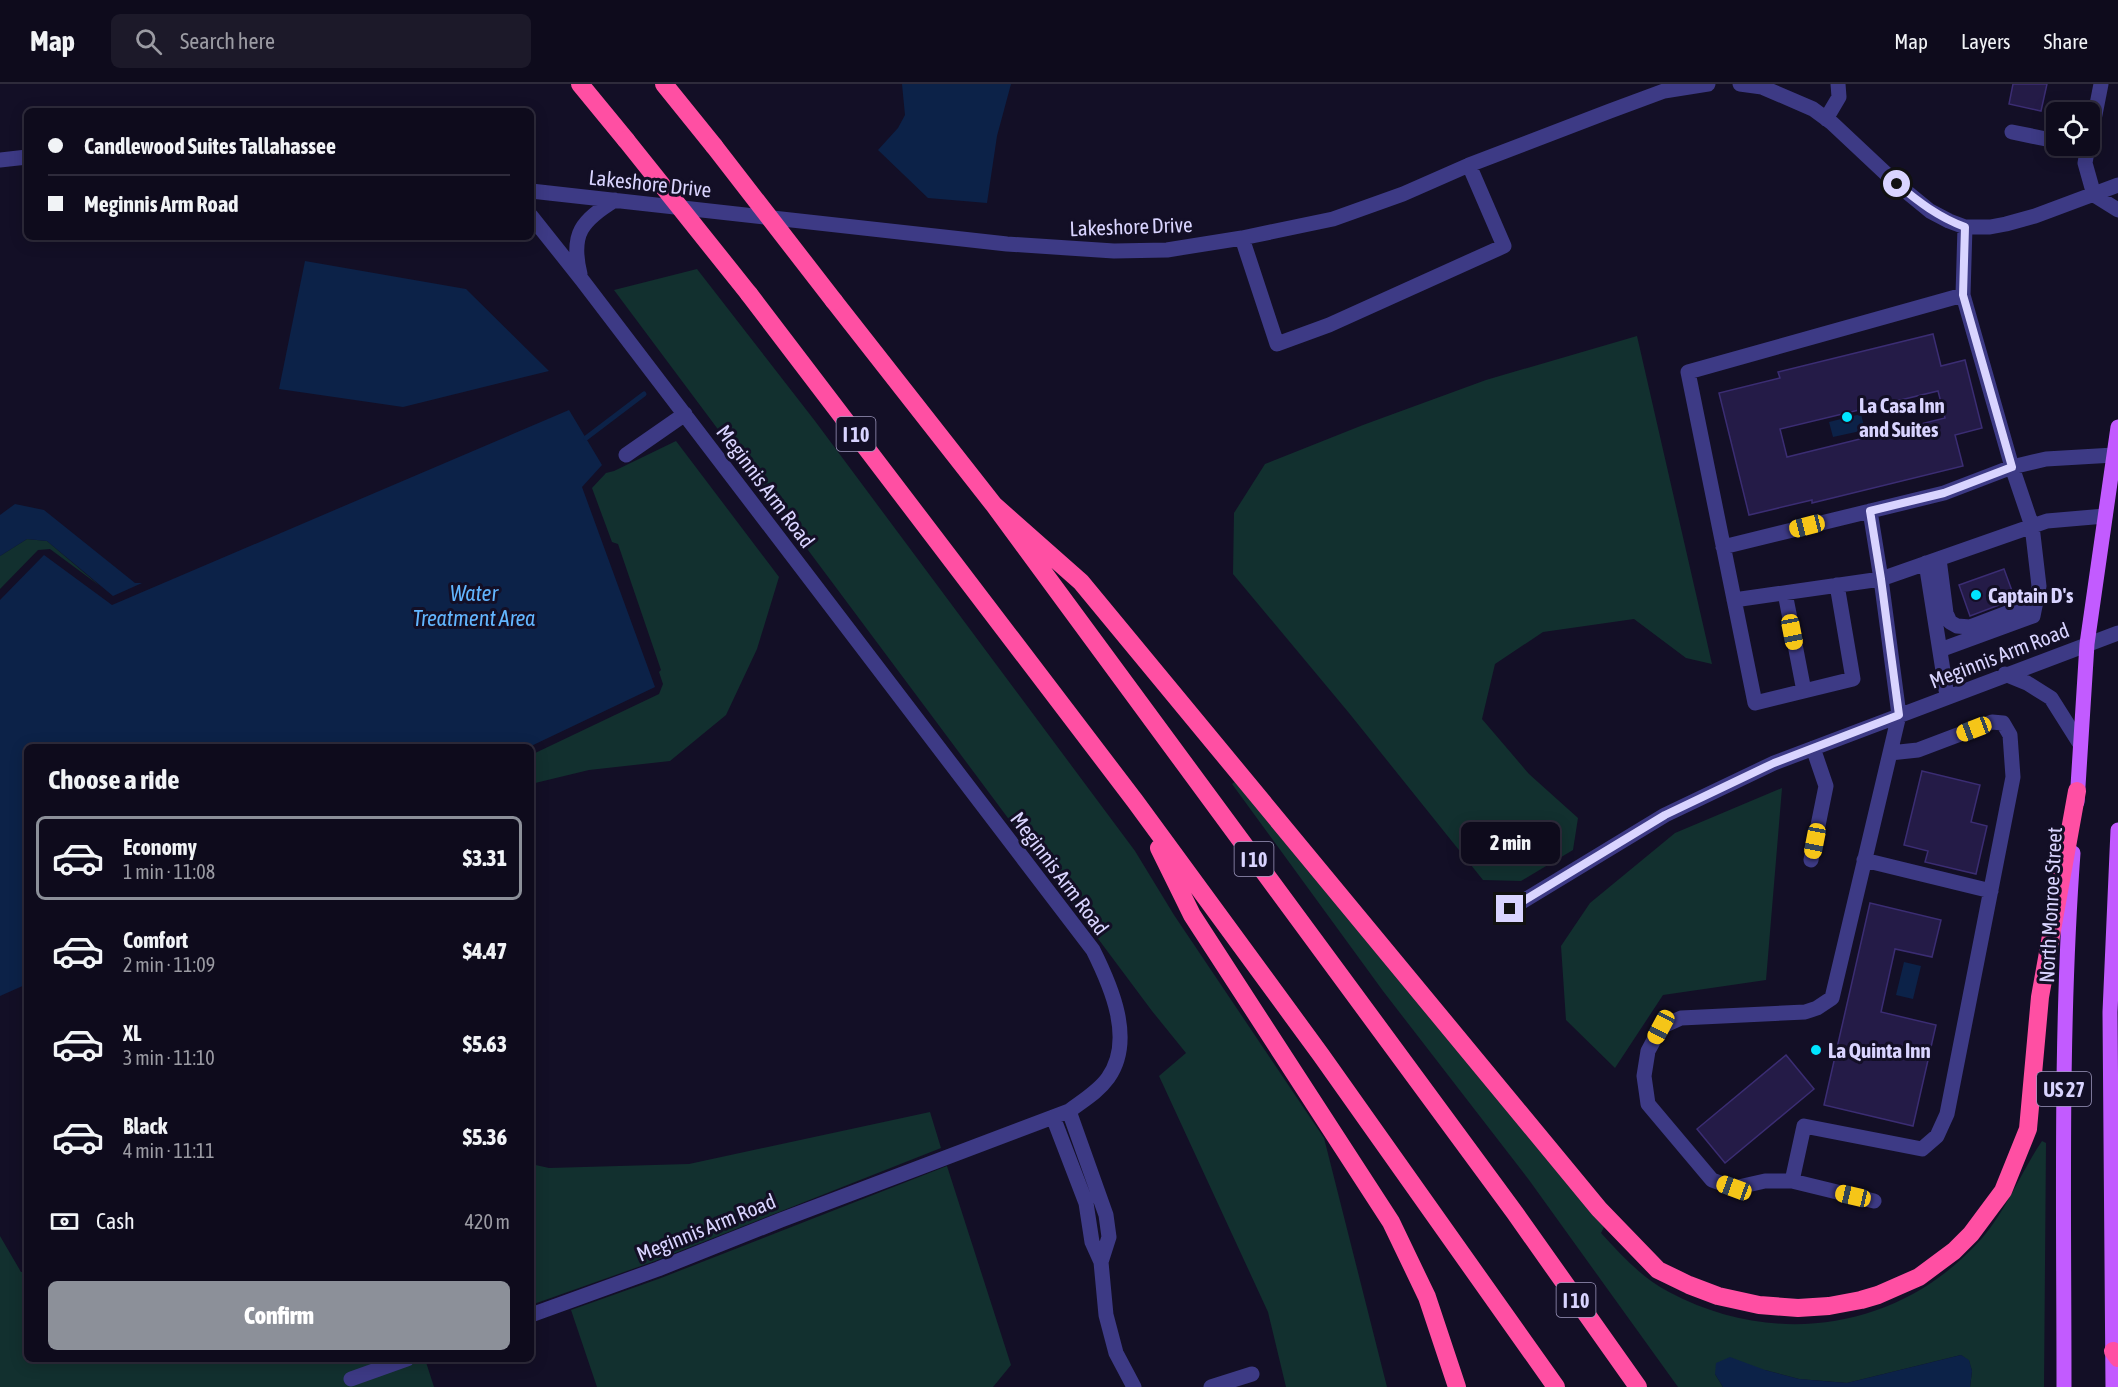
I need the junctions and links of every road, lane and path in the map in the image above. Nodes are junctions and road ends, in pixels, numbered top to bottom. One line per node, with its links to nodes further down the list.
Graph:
1 (580, 84): 52 (highway, I 10, bridge)
2 (664, 84): 30 (highway, I 10, bridge)
3 (1708, 84): 14 (street, Lakeshore Drive)
4 (1740, 84): 8 (street)
5 (1838, 84): 8 (street)
6 (2101, 84): 7 (street)
7 (2097, 102)
8 (1826, 119): 21 (street)
9 (2012, 132): 10 (street)
10 (2046, 139)
11 (2085, 156): 17 (street)
12 (24, 157): 13 (street)
13 (0, 160)
14 (1469, 165): 22 (street, Lakeshore Drive); 22 (street)
15 (2118, 185): 17 (street)
16 (534, 191): 18 (street, Lakeshore Drive)
17 (2094, 195): 19 (street); 21 (street)
18 (615, 200): 22 (street, Lakeshore Drive); 23 (street)
19 (2118, 210)
20 (534, 220): 23 (street, Meginnis Arm Road)
21 (1965, 227): 24 (street)
22 (1242, 238)
23 (582, 280): 25 (street, Meginnis Arm Road)
24 (1963, 295): 29 (street); 34 (street)
25 (685, 414): 27 (street); 58 (street, Meginnis Arm Road)
26 (2118, 427): 28 (main road, North Monroe Street / US 27)
27 (626, 455)
28 (2114, 455): 29 (street); 32 (main road, North Monroe Street / US 27)
29 (2012, 467): 31 (street); 33 (street)
30 (993, 505): 51 (highway); 72 (highway, I 10)
31 (1870, 511): 34 (street); 36 (street)
32 (2105, 516): 33 (street); 42 (main road, North Monroe Street / US 27)
33 (2032, 526): 35 (street); 40 (street)
34 (1723, 547): 39 (street)
35 (1933, 561): 36 (street); 40 (street); 43 (street)
36 (1881, 579): 37 (street); 47 (street)
37 (1837, 585): 38 (street); 45 (street)
38 (1785, 593): 39 (street); 45 (street)
39 (1734, 600): 45 (street)
40 (2036, 602): 43 (street)
41 (2118, 633): 42 (street, Meginnis Arm Road)
42 (2087, 644): 44 (street, Meginnis Arm Road); 48 (main road, North Monroe Street / US 27)
43 (1940, 650): 46 (street)
44 (2005, 674): 46 (street, Meginnis Arm Road); 48 (street)
45 (1804, 691)
46 (1947, 696): 47 (street, Meginnis Arm Road)
47 (1899, 715): 49 (street, Meginnis Arm Road); 50 (street)
48 (2080, 744): 51 (main road, North Monroe Street / US 27)
49 (1813, 748): 54 (street); 57 (street, Meginnis Arm Road)
50 (1890, 753): 55 (street); 56 (street)
51 (2077, 791): 73 (main road, North Monroe Street / US 27)
52 (1135, 801): 70 (highway); 71 (highway, I 10)
53 (2118, 830): 64 (main road, US 27)
54 (1811, 860)
55 (1864, 860): 56 (street); 60 (street)
56 (1990, 891): 60 (street)
57 (1510, 909)
58 (1069, 1111): 59 (street, Meginnis Arm Road); 62 (street)
59 (1053, 1117): 62 (street); 63 (street, Meginnis Arm Road)
60 (1792, 1181): 61 (street)
61 (1874, 1201)
62 (1101, 1262): 68 (street)
63 (534, 1314)
64 (2115, 1354): 74 (main road, US 27)
65 (399, 1362): 67 (street)
66 (1252, 1374): 69 (street)
67 (351, 1379)
68 (1134, 1387)
69 (1211, 1387)
70 (1457, 1387)
71 (1556, 1387)
72 (1638, 1387)
73 (2064, 1387)
74 (2113, 1387)

